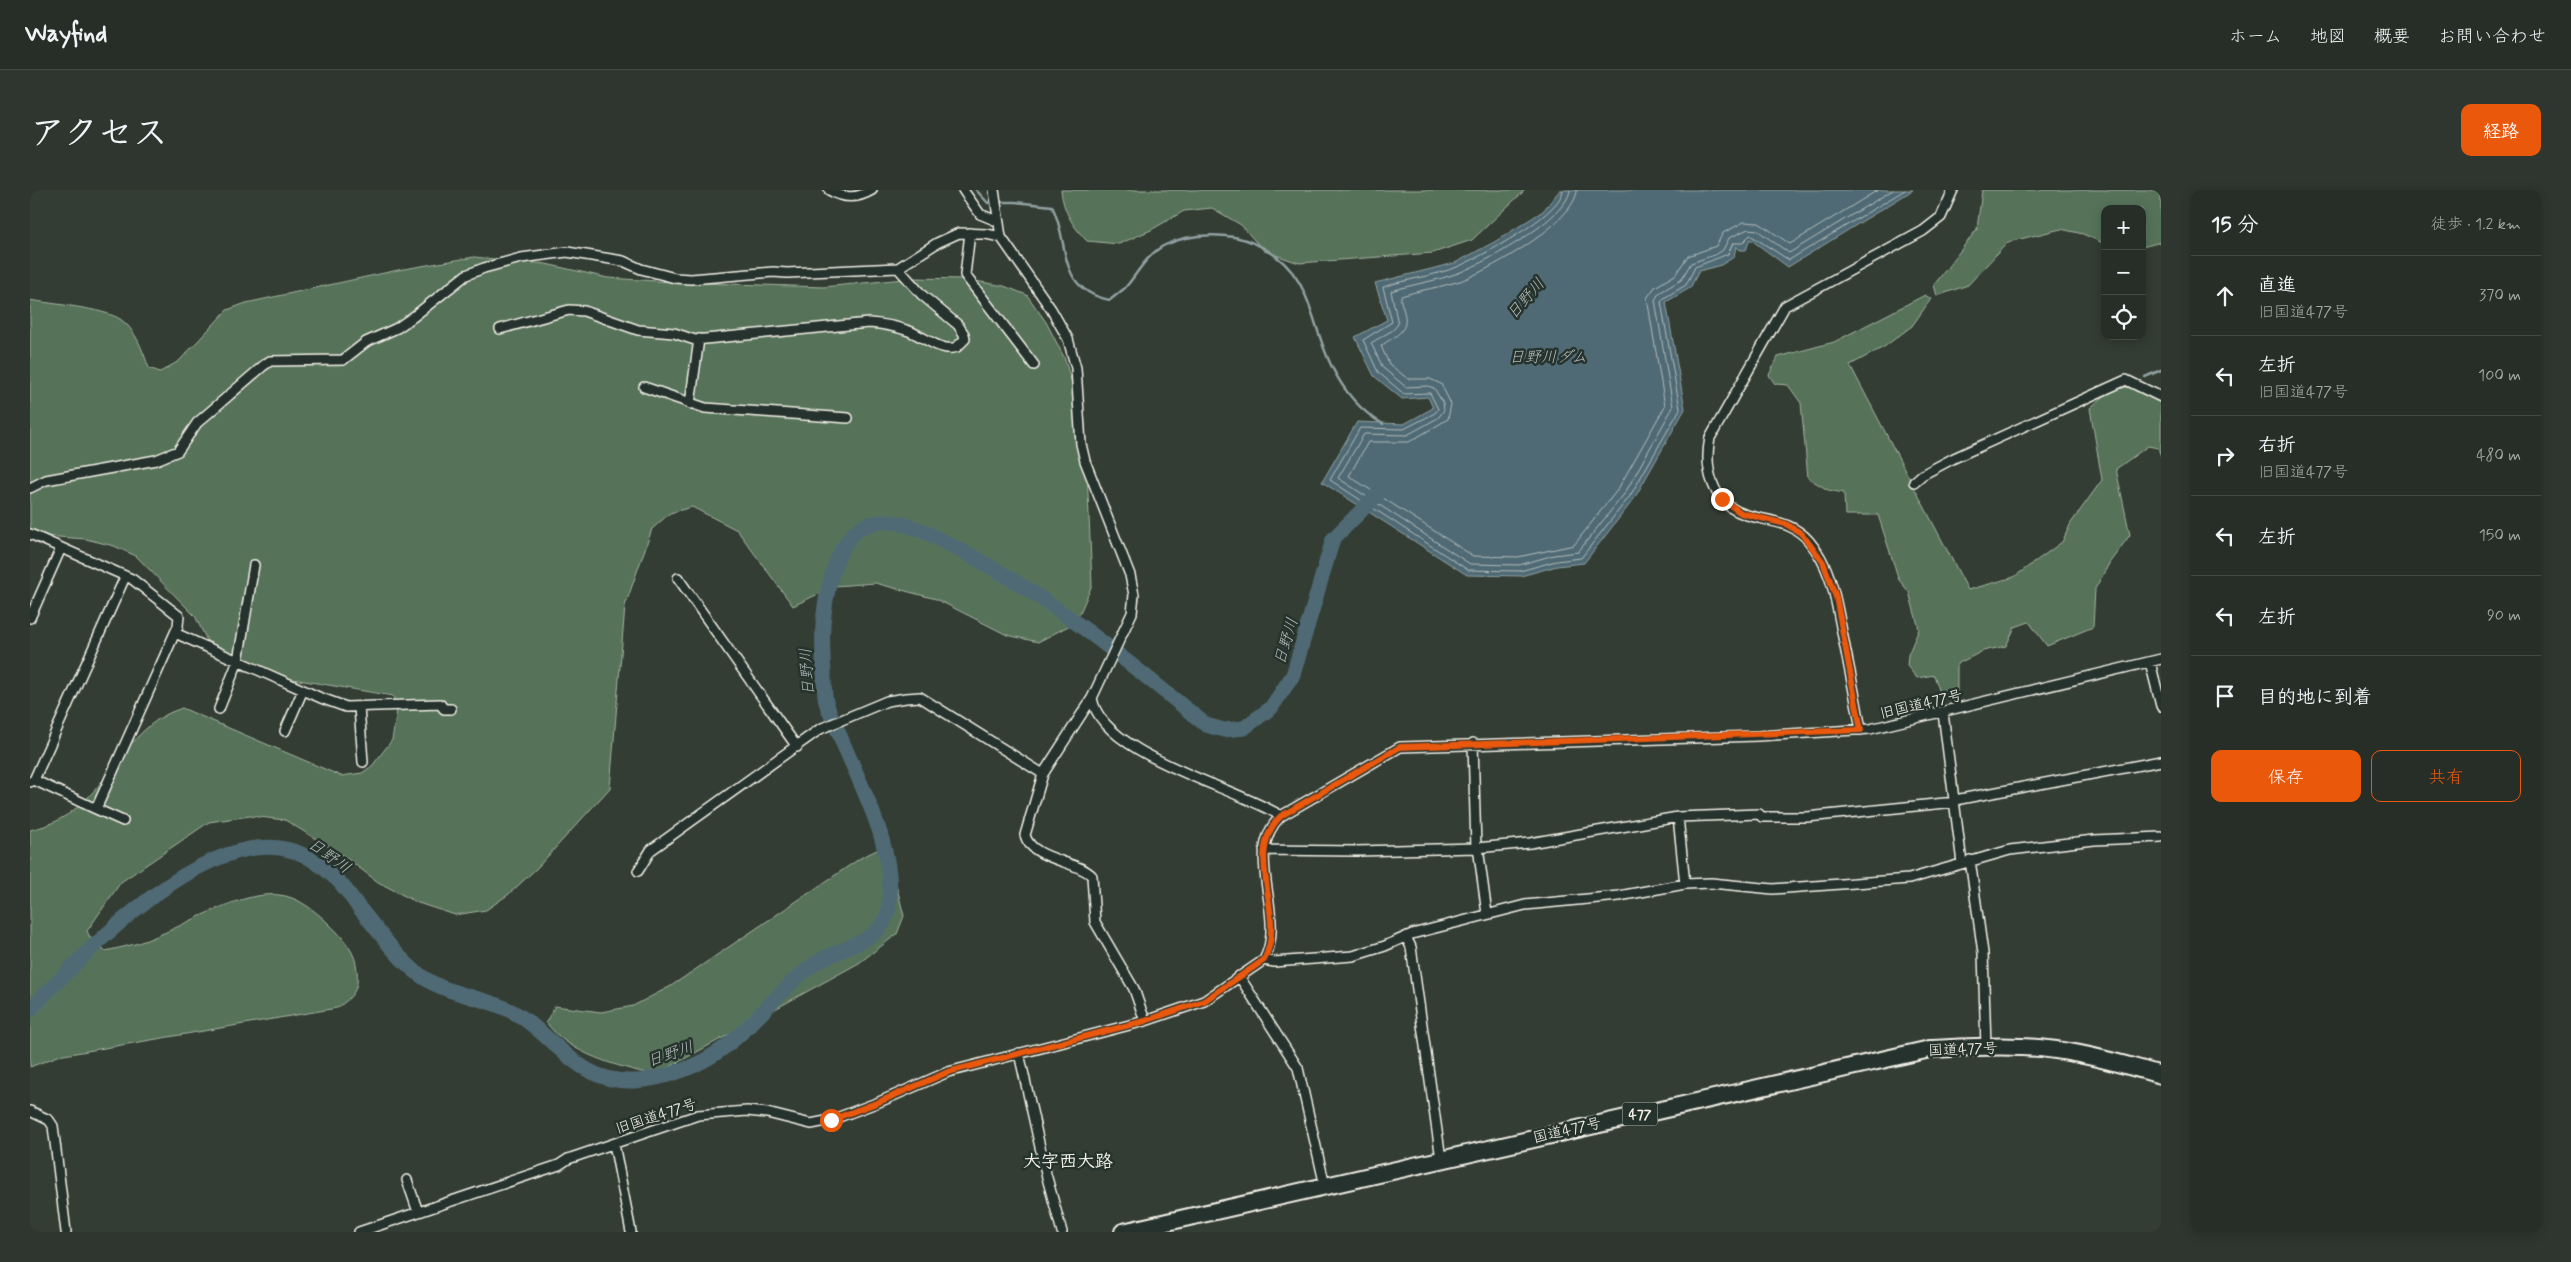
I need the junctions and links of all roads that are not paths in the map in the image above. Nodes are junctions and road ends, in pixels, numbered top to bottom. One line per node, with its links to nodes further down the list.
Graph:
1 (829, 190): 2 (street)
2 (872, 190)
3 (963, 190): 6 (street)
4 (994, 190): 6 (street)
5 (1952, 190): 36 (street)
6 (996, 218): 8 (street)
7 (970, 233): 8 (street); 9 (street); 12 (street)
8 (1001, 238): 30 (street)
9 (898, 268): 11 (street); 18 (street)
10 (500, 329): 11 (street)
11 (700, 340): 15 (street)
12 (1034, 365)
13 (644, 386): 15 (street)
14 (2161, 397): 17 (street)
15 (690, 404): 16 (street)
16 (848, 418)
17 (1914, 482)
18 (30, 488)
19 (30, 534): 20 (street)
20 (61, 548): 22 (street); 24 (street)
21 (254, 565): 27 (street)
22 (125, 576): 25 (street); 43 (street)
23 (678, 578): 39 (street)
24 (30, 618)
25 (175, 633): 27 (street); 45 (street)
26 (2161, 659): 28 (street, 旧国道477号)
27 (238, 661): 29 (street); 33 (street)
28 (2150, 662): 31 (street); 35 (street, 旧国道477号)
29 (302, 690): 32 (street); 37 (street)
30 (1092, 698): 42 (street); 46 (street)
31 (2161, 706)
32 (360, 707): 34 (street); 41 (street)
33 (219, 709)
34 (451, 709)
35 (1943, 713): 36 (street, 旧国道477号); 44 (street)
36 (1861, 730): 38 (street, 旧国道477号)
37 (285, 731)
38 (1473, 743): 46 (street, 旧国道477号); 50 (street)
39 (797, 747): 42 (street); 53 (street)
40 (2161, 761): 44 (street)
41 (363, 762)
42 (1043, 774): 59 (street)
43 (32, 781): 45 (street)
44 (1955, 800): 47 (street); 52 (street)
45 (96, 809): 48 (street)
46 (1281, 816): 51 (street, 旧国道477号)
47 (1678, 817): 50 (street); 54 (street)
48 (123, 821)
49 (2161, 837): 52 (street)
50 (1477, 848): 51 (street); 55 (street)
51 (1264, 850): 57 (street, 旧国道477号)
52 (1966, 861): 54 (street); 60 (street)
53 (638, 870)
54 (1685, 884): 55 (street)
55 (1487, 914): 56 (street)
56 (1406, 937): 57 (street); 65 (street)
57 (1264, 960): 58 (street, 旧国道477号)
58 (1239, 976): 59 (street, 旧国道477号); 67 (street)
59 (1145, 1021): 61 (street, 旧国道477号)
60 (1986, 1047): 62 (highway, 国道477号 / 477); 65 (highway, 国道477号 / 477)
61 (1019, 1053): 64 (street, 旧国道477号); 72 (street)
62 (2161, 1075)
63 (30, 1111): 69 (street)
64 (614, 1144): 68 (street, 旧国道477号); 71 (street)
65 (1441, 1159): 67 (highway, 国道477号 / 477)
66 (406, 1180): 68 (street)
67 (1325, 1186): 73 (highway, 国道477号 / 477)
68 (418, 1212): 70 (street, 旧国道477号)
69 (66, 1232)
70 (359, 1232)
71 (631, 1232)
72 (1062, 1232)
73 (1123, 1232)

